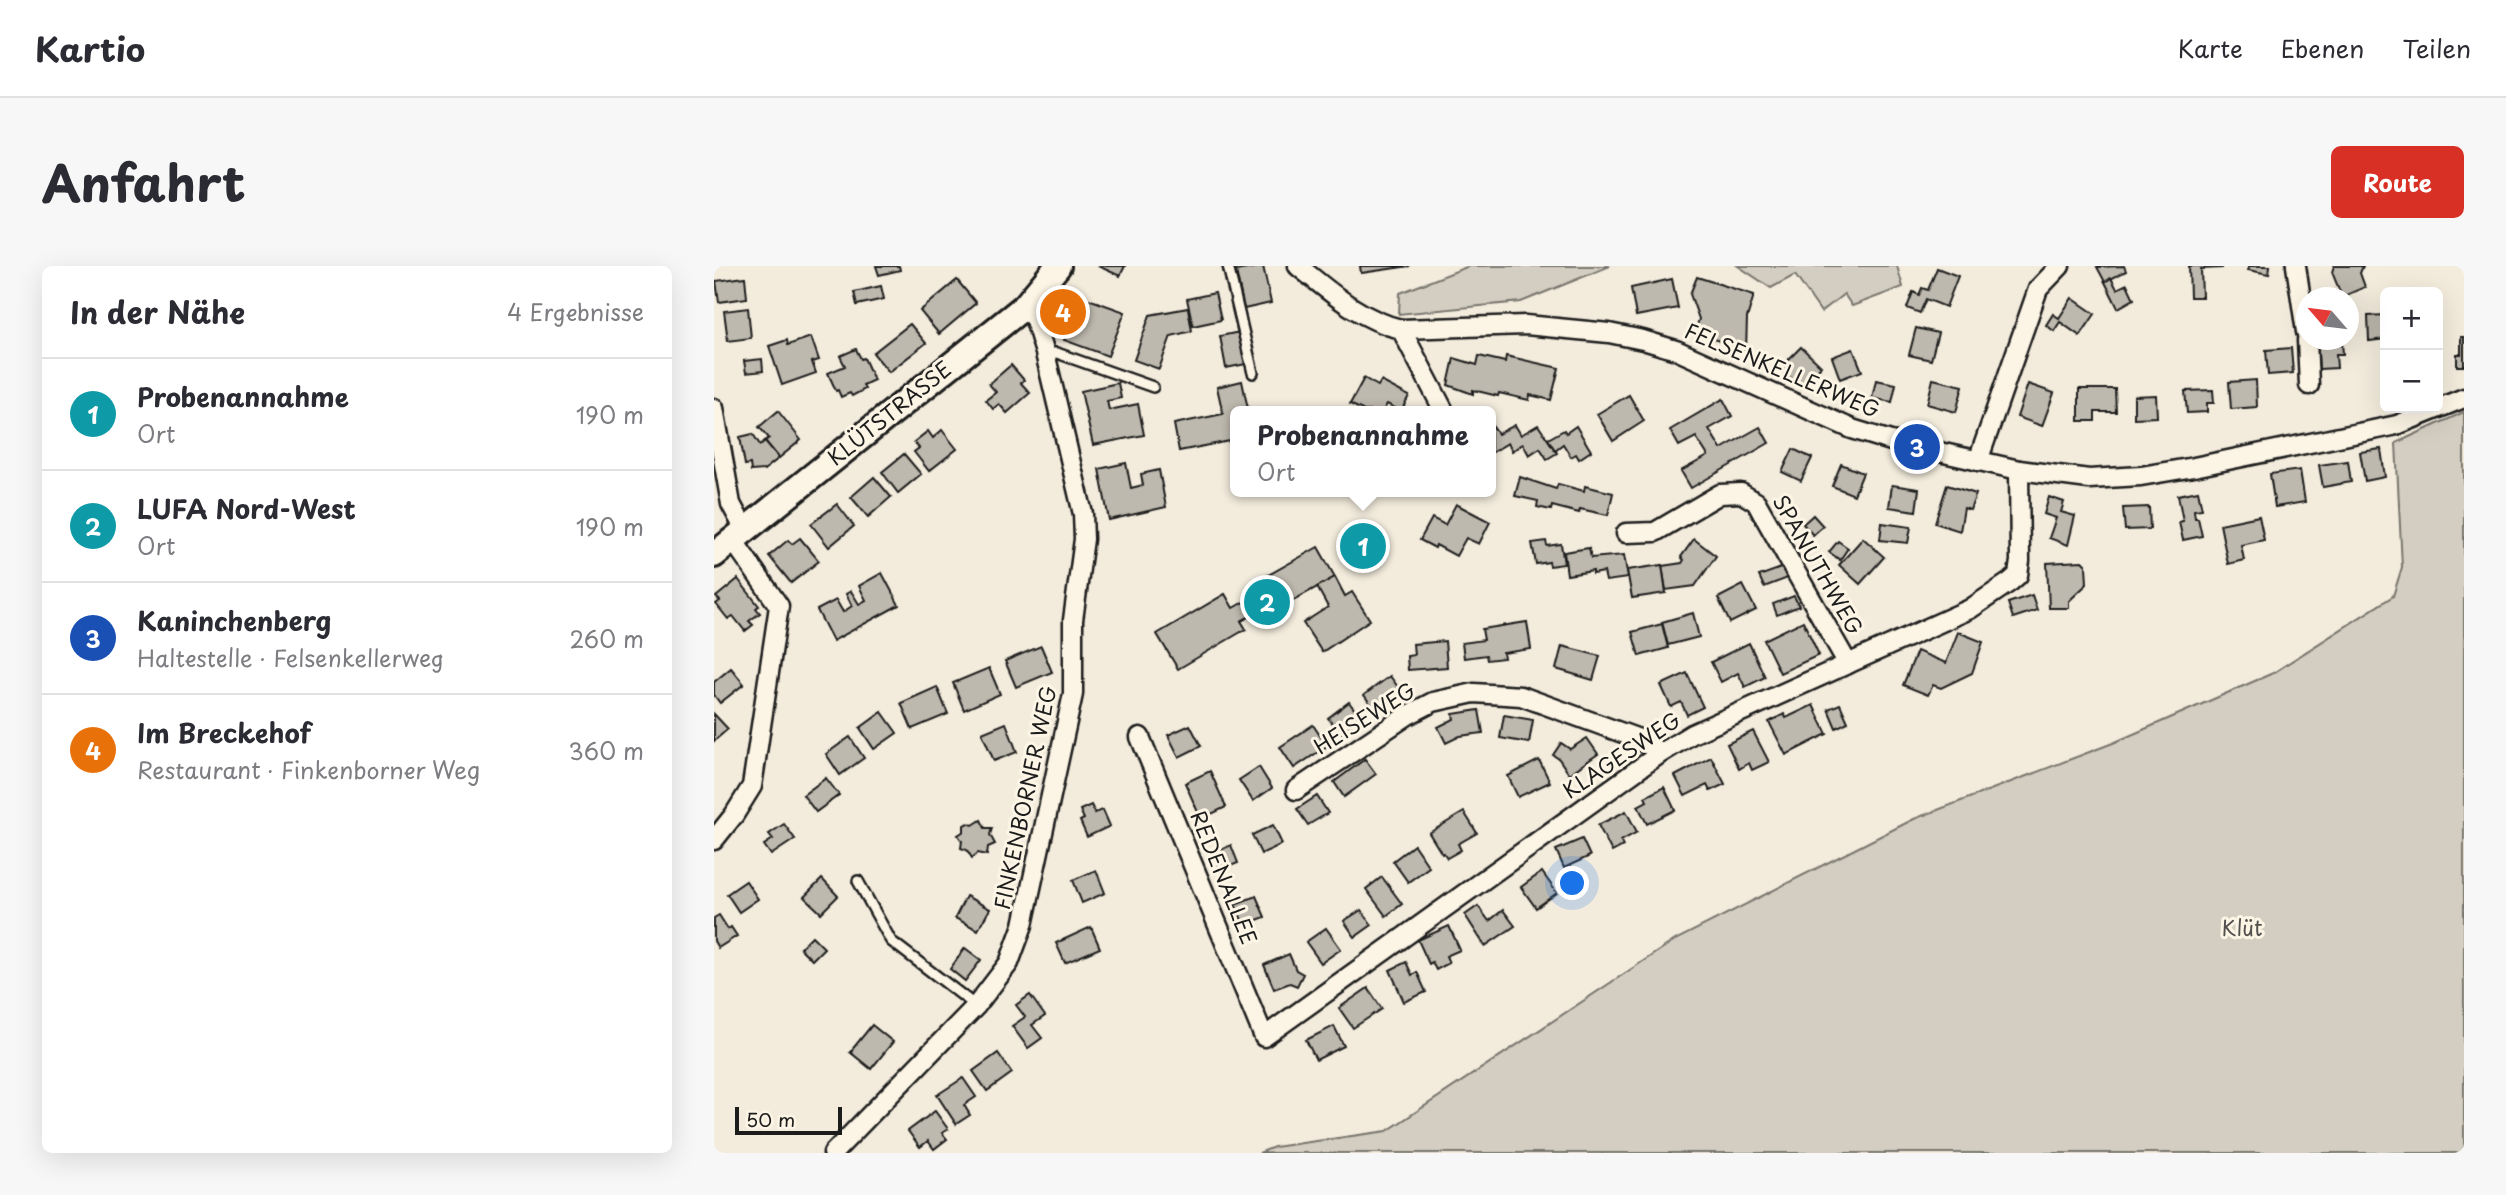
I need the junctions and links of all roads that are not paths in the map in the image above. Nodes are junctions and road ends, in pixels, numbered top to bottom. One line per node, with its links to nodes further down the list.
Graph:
1 (1058, 266): 7 (main road, KLÜTSTRASSE)
2 (1228, 266): 11 (lane)
3 (1298, 266): 8 (street, FELSENKELLERWEG)
4 (2060, 266): 17 (street)
5 (2296, 266): 6 (street)
6 (2299, 287)
7 (1025, 306): 10 (street, FINKENBORNER WEG); 20 (main road, KLÜTSTRASSE)
8 (1401, 329): 15 (street); 17 (street, FELSENKELLERWEG)
9 (2307, 350): 12 (street)
10 (1045, 353): 13 (lane); 27 (street, FINKENBORNER WEG)
11 (1254, 373)
12 (2309, 385)
13 (1153, 387)
14 (2464, 398): 18 (street, FELSENKELLERWEG)
15 (1441, 406)
16 (714, 408): 20 (street)
17 (1978, 461): 18 (street, FELSENKELLERWEG)
18 (2020, 470): 21 (street, KLAGESWEG)
19 (1626, 533): 21 (street, SPANUTHWEG)
20 (731, 541): 25 (street)
21 (1848, 664): 23 (street, KLAGESWEG)
22 (1140, 737): 28 (street, REDENALLEE)
23 (1661, 753): 24 (street, HEISEWEG); 28 (street, KLAGESWEG)
24 (1296, 790)
25 (714, 840)
26 (858, 881): 27 (lane)
27 (976, 1006): 29 (street, FINKENBORNER WEG)
28 (1264, 1037)
29 (833, 1153)

